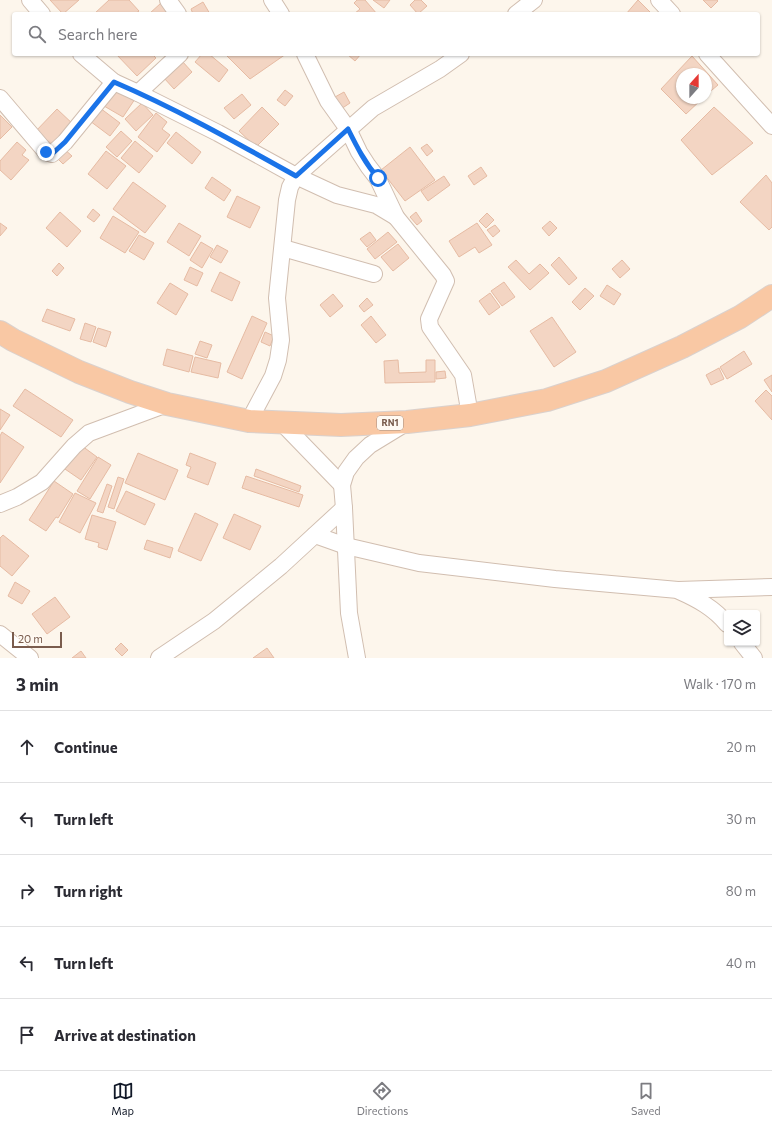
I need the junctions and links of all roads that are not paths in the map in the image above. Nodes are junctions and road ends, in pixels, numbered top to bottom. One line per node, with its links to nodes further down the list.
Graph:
1 (30, 0): 6 (street)
2 (168, 0): 7 (street)
3 (272, 0): 8 (street)
4 (534, 0): 9 (street)
5 (659, 0): 10 (street)
6 (40, 12)
7 (177, 12)
8 (280, 12)
9 (519, 12)
10 (670, 12)
11 (83, 56): 16 (street)
12 (178, 56): 17 (street)
13 (306, 56): 20 (street)
14 (458, 56): 20 (street)
15 (709, 56): 19 (street)
16 (114, 82): 17 (street); 18 (street)
17 (138, 93): 21 (street)
18 (0, 98)
19 (772, 126)
20 (348, 129): 21 (street); 22 (street)
21 (296, 176): 22 (street); 23 (street)
22 (396, 217): 28 (street)
23 (283, 248): 24 (street); 29 (street)
24 (374, 274)
25 (772, 296): 28 (highway, RN1)
26 (0, 332): 27 (highway, RN1)
27 (168, 404): 29 (highway, RN1); 33 (street)
28 (470, 415): 30 (highway, RN1)
29 (250, 421): 31 (highway, RN1)
30 (408, 422): 31 (highway, RN1); 32 (street)
31 (282, 423): 32 (street)
32 (342, 485): 34 (street)
33 (0, 504)
34 (344, 508): 35 (street); 36 (street)
35 (315, 535): 36 (street); 43 (street)
36 (346, 546): 38 (street); 44 (street)
37 (772, 587): 38 (street)
38 (678, 590): 39 (street)
39 (724, 621)
40 (0, 634): 42 (street)
41 (744, 646): 45 (street)
42 (30, 658)
43 (159, 658)
44 (357, 658)
45 (754, 658)

